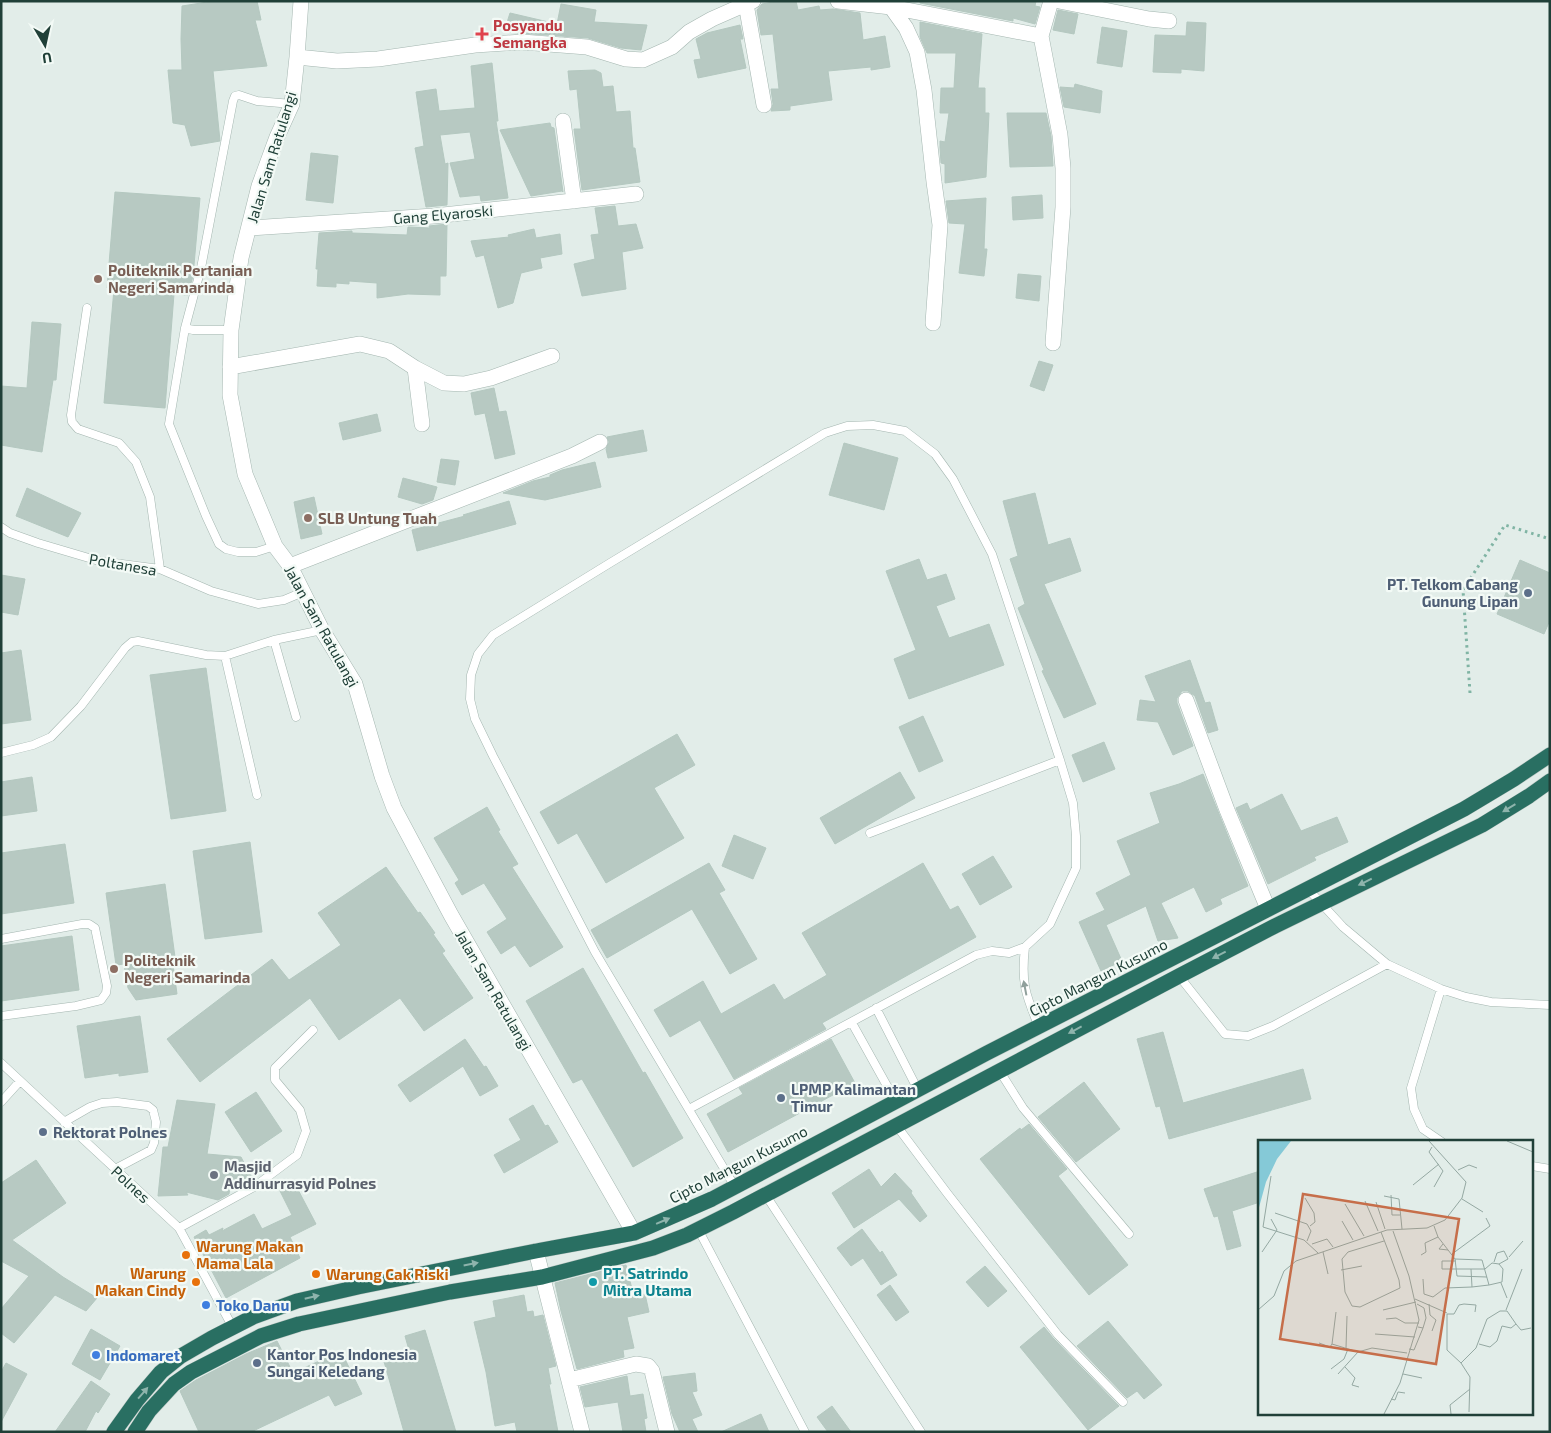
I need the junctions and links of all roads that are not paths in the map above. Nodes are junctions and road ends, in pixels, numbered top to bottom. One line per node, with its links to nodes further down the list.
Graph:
1 (301, 1): 9 (street, Jalan Sam Ratulangi)
2 (838, 1): 6 (street)
3 (1052, 1): 8 (street)
4 (1059, 1): 7 (street)
5 (750, 2): 9 (street); 11 (street)
6 (882, 5): 8 (street); 17 (street)
7 (1169, 21)
8 (1041, 36): 20 (street)
9 (297, 56): 10 (street, Jalan Sam Ratulangi)
10 (292, 104): 15 (street, Jalan Sam Ratulangi); 18 (lane)
11 (764, 105)
12 (563, 121): 14 (street)
13 (636, 194): 14 (street, Gang Elyaroski)
14 (574, 201): 15 (street, Gang Elyaroski)
15 (250, 228): 19 (street, Jalan Sam Ratulangi)
16 (87, 308): 29 (lane)
17 (933, 323)
18 (185, 328): 19 (lane); 27 (lane)
19 (231, 330): 22 (street, Jalan Sam Ratulangi)
20 (1053, 343)
21 (552, 356): 23 (street)
22 (230, 367): 23 (street); 27 (street, Jalan Sam Ratulangi)
23 (415, 368): 24 (street)
24 (422, 424)
25 (600, 442): 28 (street)
26 (1, 528): 29 (lane, Poltanesa)
27 (275, 546): 28 (street, Jalan Sam Ratulangi)
28 (290, 566): 30 (street, Jalan Sam Ratulangi)
29 (160, 569): 30 (lane, Poltanesa)
30 (303, 592): 31 (street, Jalan Sam Ratulangi)
31 (322, 630): 32 (lane); 77 (street, Jalan Sam Ratulangi)
32 (274, 640): 33 (lane); 35 (lane)
33 (225, 656): 36 (lane); 40 (lane)
34 (1186, 700): 44 (street)
35 (296, 717)
36 (1, 754)
37 (1550, 755): 42 (highway, Cipto Mangun Kusumo)
38 (1060, 760): 41 (lane); 46 (lane); 64 (lane)
39 (1550, 782): 43 (highway, one-way to 43)
40 (257, 796)
41 (870, 833)
42 (1308, 889): 43 (lane); 44 (highway, Cipto Mangun Kusumo)
43 (1322, 903): 47 (lane); 48 (highway, one-way to 48)
44 (1268, 909): 50 (highway, Cipto Mangun Kusumo)
45 (1, 939): 54 (lane)
46 (1025, 947): 52 (lane); 56 (lane, one-way to 46)
47 (1387, 964): 48 (lane); 49 (lane)
48 (1179, 976): 53 (highway)
49 (1442, 989): 51 (lane); 67 (lane)
50 (1107, 992): 53 (highway); 56 (highway, Cipto Mangun Kusumo)
51 (1550, 1005)
52 (876, 1008): 55 (lane); 61 (lane)
53 (1116, 1009): 59 (highway, one-way to 59)
54 (1, 1016)
55 (852, 1023): 63 (lane); 64 (lane)
56 (1039, 1027): 61 (highway, Cipto Mangun Kusumo)
57 (313, 1030): 75 (lane)
58 (1, 1063): 60 (lane, Polnes)
59 (999, 1070): 66 (highway); 78 (lane)
60 (20, 1081): 62 (lane); 65 (lane, Polnes)
61 (918, 1090): 63 (highway, Cipto Mangun Kusumo)
62 (1, 1102)
63 (896, 1102): 73 (highway, Cipto Mangun Kusumo)
64 (689, 1109): 73 (lane)
65 (64, 1122): 71 (lane, Polnes); 71 (lane)
66 (896, 1124): 74 (highway); 83 (lane)
67 (1432, 1135): 68 (lane); 69 (lane)
68 (1427, 1140)
69 (1439, 1140)
70 (1534, 1166): 72 (lane)
71 (115, 1169): 75 (lane, Polnes)
72 (1550, 1169)
73 (735, 1186): 77 (highway, Cipto Mangun Kusumo, one-way to 73)
74 (766, 1194): 76 (highway); 89 (lane)
75 (179, 1228): 81 (lane, Polnes)
76 (698, 1229): 80 (highway); 88 (lane)
77 (634, 1233): 79 (highway, Cipto Mangun Kusumo)
78 (1129, 1234)
79 (536, 1250): 80 (street); 81 (highway, Cipto Mangun Kusumo, one-way to 79)
80 (542, 1277): 82 (street); 85 (highway)
81 (232, 1326): 84 (highway, Cipto Mangun Kusumo, one-way to 81)
82 (569, 1380): 86 (street); 87 (street)
83 (1123, 1402)
84 (114, 1432)
85 (135, 1432)
86 (582, 1432)
87 (667, 1432)
88 (805, 1432)
89 (920, 1432)

